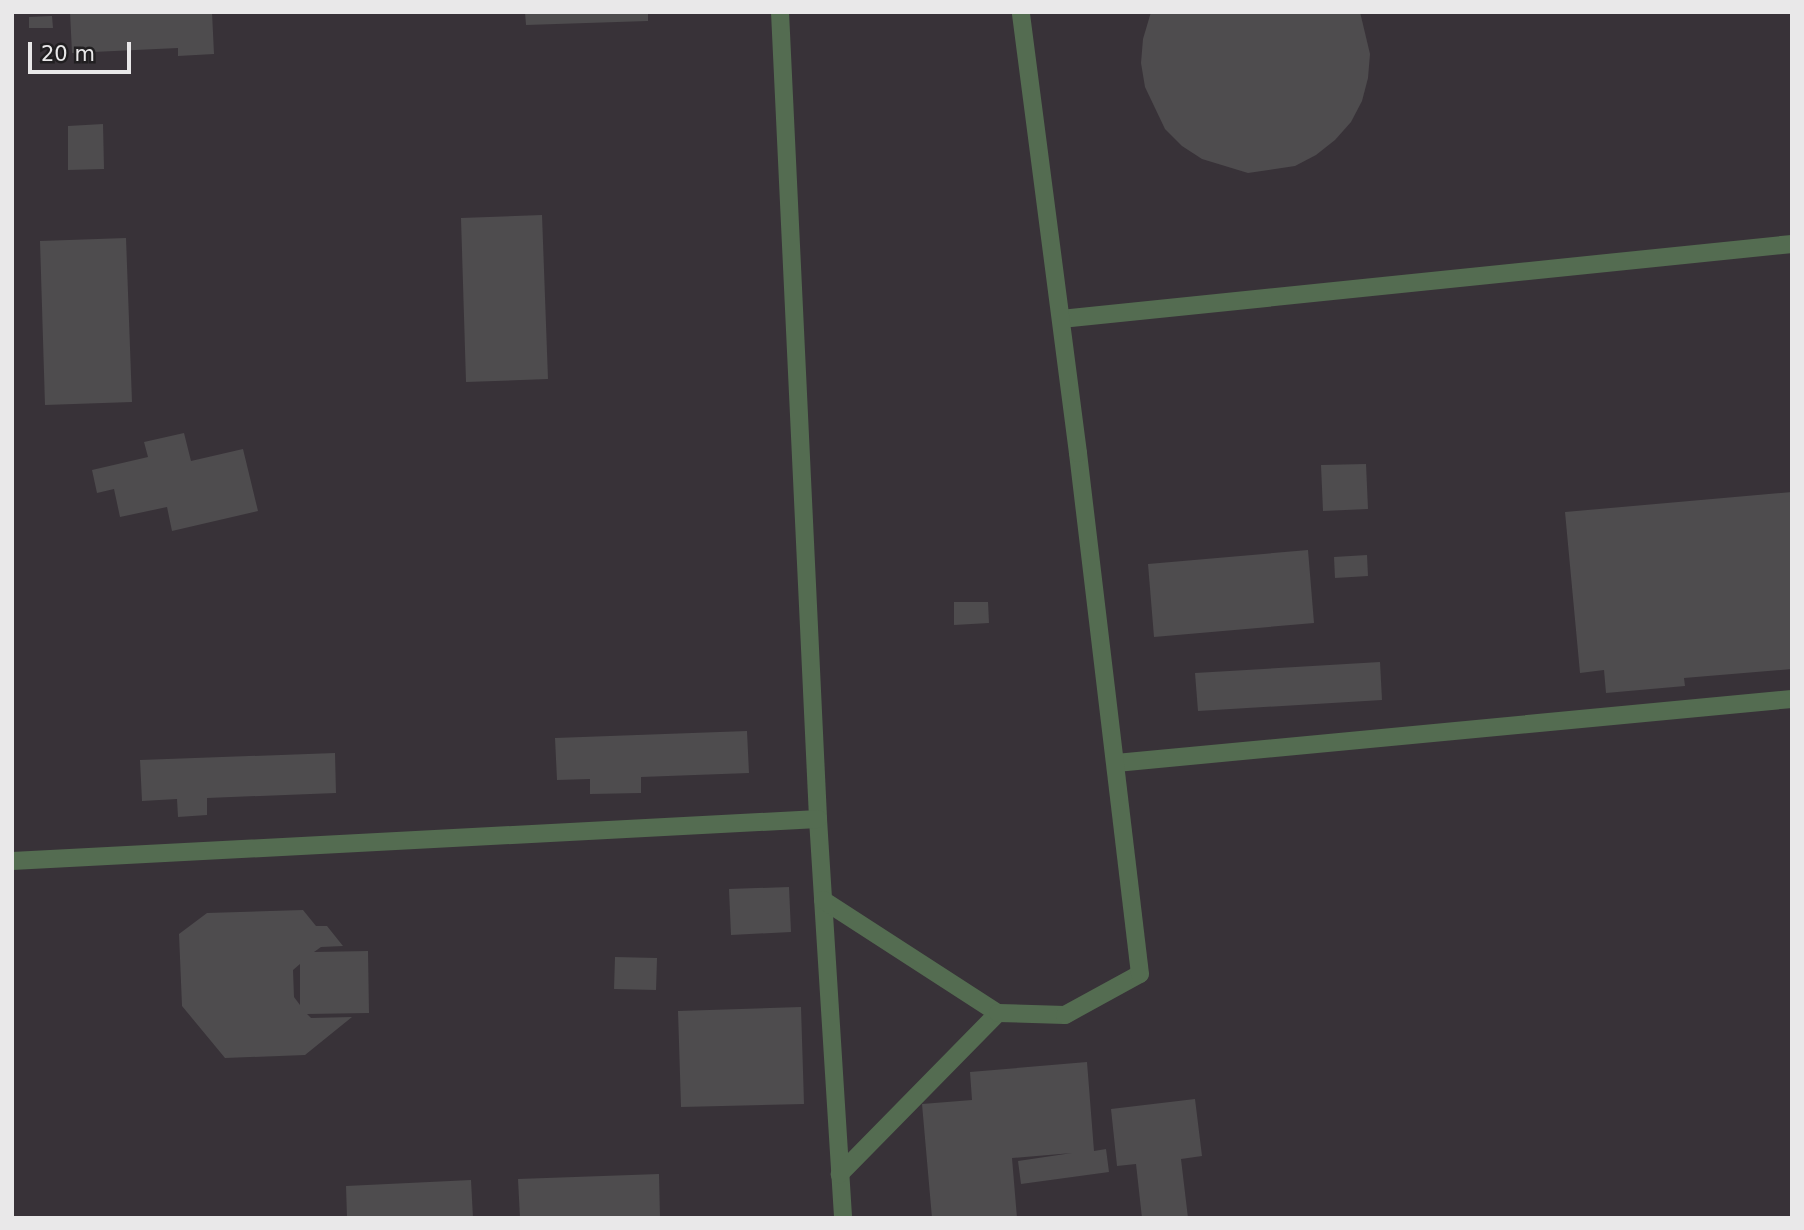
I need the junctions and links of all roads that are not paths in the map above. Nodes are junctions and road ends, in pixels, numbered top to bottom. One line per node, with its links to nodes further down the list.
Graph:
1 (780, 12): 7 (lane)
2 (1021, 12): 4 (lane)
3 (1792, 244): 4 (lane)
4 (1061, 319): 6 (lane)
5 (1792, 699): 6 (lane)
6 (1116, 763): 10 (lane)
7 (818, 819): 8 (lane); 9 (lane)
8 (12, 861)
9 (823, 900): 10 (lane); 11 (lane)
10 (998, 1013): 11 (lane)
11 (841, 1174): 12 (lane)
12 (843, 1218)

